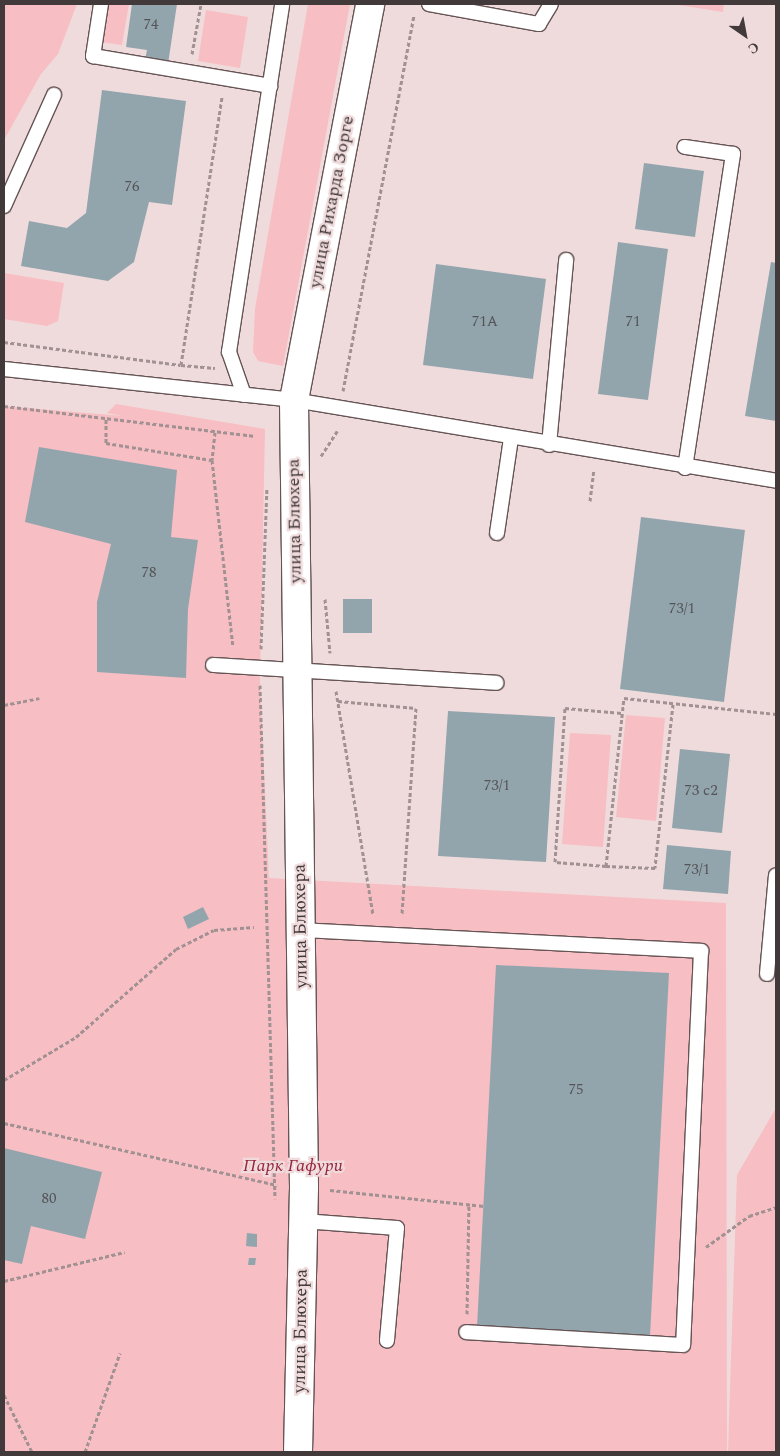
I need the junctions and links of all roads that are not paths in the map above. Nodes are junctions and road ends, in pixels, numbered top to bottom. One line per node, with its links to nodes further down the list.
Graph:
1 (102, 4): 6 (lane)
2 (282, 4): 6 (lane)
3 (370, 4): 13 (street, улица Рихарда Зорге)
4 (551, 4): 5 (lane)
5 (438, 5)
6 (270, 86): 12 (lane)
7 (54, 95): 9 (lane)
8 (686, 147): 16 (lane)
9 (4, 206)
10 (566, 260): 15 (lane)
11 (4, 369): 12 (lane)
12 (244, 395): 13 (lane)
13 (294, 400): 14 (lane); 20 (street, улица Блюхера)
14 (511, 438): 15 (lane); 18 (lane)
15 (549, 444): 16 (lane)
16 (685, 468): 17 (lane)
17 (776, 480)
18 (497, 534)
19 (213, 665): 20 (lane)
20 (297, 671): 21 (lane); 23 (street, улица Блюхера)
21 (496, 683)
22 (776, 875): 24 (lane)
23 (301, 930): 25 (street, улица Блюхера); 26 (lane)
24 (767, 974)
25 (303, 1221): 27 (lane); 28 (street, улица Блюхера)
26 (466, 1332)
27 (387, 1341)
28 (298, 1452)

